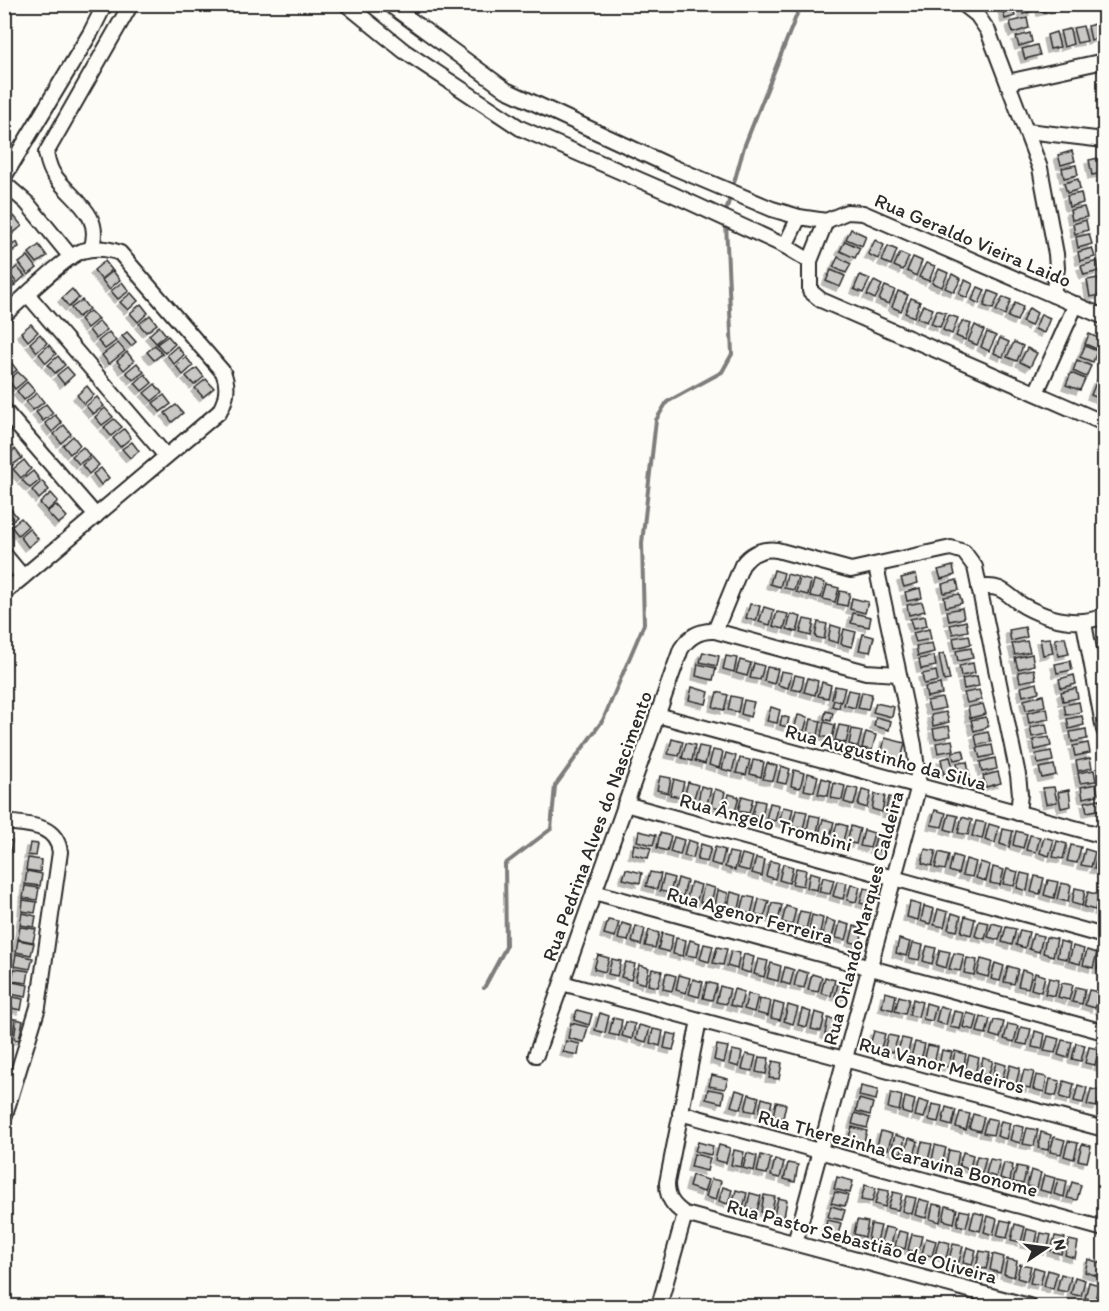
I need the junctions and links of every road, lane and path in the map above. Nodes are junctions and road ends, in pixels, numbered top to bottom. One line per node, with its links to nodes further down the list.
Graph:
1 (105, 4): 10 (street)
2 (130, 4): 15 (street)
3 (346, 4): 14 (street)
4 (389, 4): 12 (street)
5 (963, 4): 7 (street)
6 (1104, 61): 7 (street)
7 (1008, 82): 8 (street)
8 (1027, 131): 9 (street); 19 (street)
9 (1104, 140)
10 (4, 177)
11 (4, 183): 16 (street)
12 (799, 217): 13 (street); 14 (street)
13 (826, 221): 17 (street); 19 (street, Rua Geraldo Vieira Laido)
14 (785, 246): 17 (street)
15 (91, 249): 16 (street); 26 (street)
16 (71, 257): 18 (street)
17 (810, 261): 23 (street)
18 (28, 294): 21 (street); 26 (street)
19 (1053, 294): 20 (street, Rua Geraldo Vieira Laido)
20 (1076, 304): 22 (street, Rua Geraldo Vieira Laido); 23 (street)
21 (4, 315)
22 (1104, 316)
23 (1036, 393): 25 (street)
24 (4, 410): 27 (street)
25 (1104, 423)
26 (166, 456): 27 (street)
27 (96, 516): 30 (street)
28 (4, 554): 30 (street)
29 (876, 566): 31 (street); 35 (street); 36 (street, Rua Orlando Marques Caldeira)
30 (23, 577): 32 (street)
31 (979, 588): 34 (street); 41 (street)
32 (4, 593)
33 (1104, 616): 34 (street)
34 (1084, 623): 38 (street)
35 (716, 631): 36 (street); 37 (street, Rua Pedrina Alves do Nascimento)
36 (898, 674): 39 (street, Rua Orlando Marques Caldeira)
37 (657, 715): 39 (street, Rua Augustinho da Silva); 40 (street, Rua Pedrina Alves do Nascimento)
38 (1104, 730)
39 (919, 785): 41 (street, Rua Augustinho da Silva); 44 (street, Rua Orlando Marques Caldeira)
40 (625, 804): 44 (street, Rua Ângelo Trombini); 45 (street, Rua Pedrina Alves do Nascimento)
41 (1018, 813): 43 (street, Rua Augustinho da Silva)
42 (4, 822): 54 (street)
43 (1104, 836)
44 (894, 878): 46 (street, Rua Ângelo Trombini); 47 (street, Rua Orlando Marques Caldeira)
45 (594, 892): 47 (street, Rua Agenor Ferreira); 48 (street, Rua Pedrina Alves do Nascimento)
46 (1104, 936)
47 (869, 968): 50 (street, Rua Agenor Ferreira); 52 (street, Rua Orlando Marques Caldeira)
48 (562, 983): 49 (street, Rua Vanor Medeiros); 51 (street, Rua Pedrina Alves do Nascimento)
49 (699, 1020): 52 (street, Rua Vanor Medeiros); 53 (street)
50 (1104, 1032)
51 (536, 1055)
52 (845, 1059): 55 (street, Rua Vanor Medeiros); 56 (street, Rua Orlando Marques Caldeira)
53 (680, 1113): 56 (street, Rua Therezinha Caravina Bonome); 57 (street)
54 (4, 1118)
55 (1104, 1129)
56 (820, 1152): 58 (street, Rua Therezinha Caravina Bonome); 59 (street, Rua Orlando Marques Caldeira)
57 (685, 1214): 59 (street, Rua Pastor Sebastião de Oliveira); 60 (street)
58 (1104, 1229)
59 (795, 1243): 61 (street, Rua Pastor Sebastião de Oliveira)
60 (659, 1306)
61 (1029, 1306)

